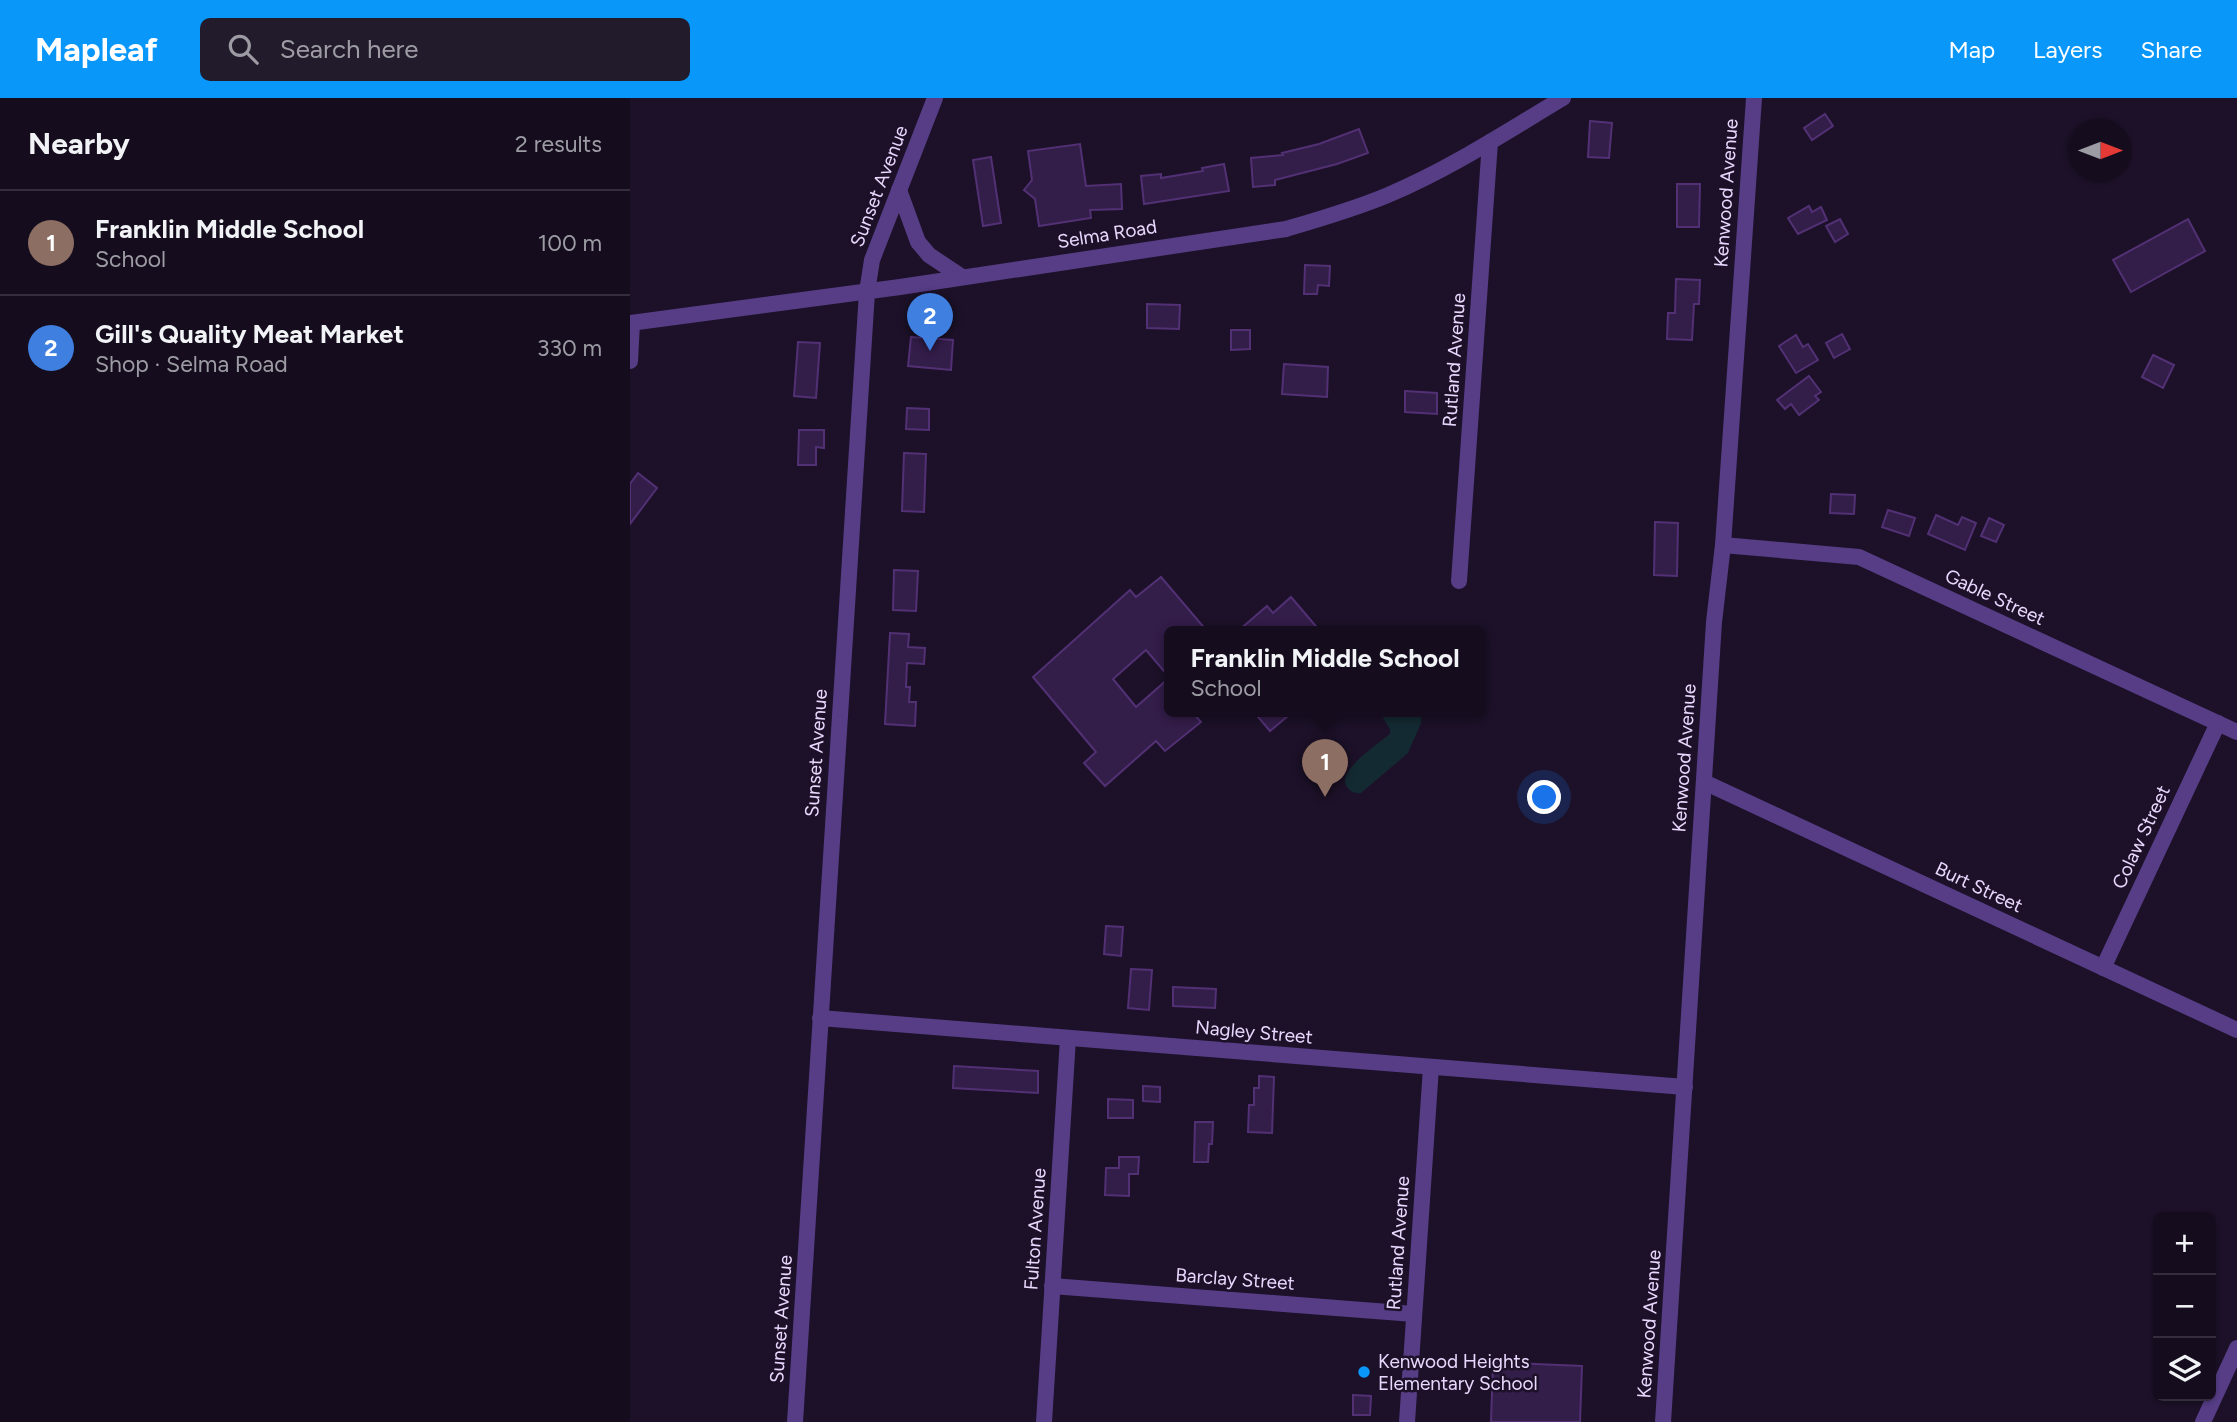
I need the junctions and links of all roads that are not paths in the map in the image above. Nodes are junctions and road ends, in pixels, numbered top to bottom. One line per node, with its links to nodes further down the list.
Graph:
1 (935, 98): 5 (street, Sunset Avenue)
2 (1563, 98): 4 (street, Selma Road)
3 (1754, 98): 10 (street, Kenwood Avenue)
4 (1490, 142): 6 (street, Selma Road); 11 (street, Rutland Avenue)
5 (899, 190): 6 (street); 7 (street, Sunset Avenue)
6 (962, 277): 7 (street, Selma Road)
7 (867, 292): 8 (street, Selma Road); 16 (street, Sunset Avenue)
8 (631, 323): 9 (street)
9 (630, 361)
10 (1723, 545): 12 (street, Gable Street); 14 (street, Kenwood Avenue)
11 (1459, 582)
12 (2218, 723): 13 (street, Gable Street); 15 (street, Colaw Street)
13 (2237, 732)
14 (1704, 782): 15 (street, Burt Street); 20 (street, Kenwood Avenue)
15 (2103, 968): 17 (street, Burt Street)
16 (820, 1018): 18 (street, Nagley Street); 24 (street, Sunset Avenue)
17 (2237, 1030)
18 (1068, 1038): 19 (street, Nagley Street); 21 (street, Fulton Avenue)
19 (1431, 1067): 20 (street, Nagley Street); 22 (street, Rutland Avenue)
20 (1685, 1087): 27 (street, Kenwood Avenue)
21 (1052, 1286): 22 (street, Barclay Street); 25 (street, Fulton Avenue)
22 (1414, 1314): 26 (street, Rutland Avenue)
23 (2237, 1348): 28 (street)
24 (795, 1422)
25 (1044, 1422)
26 (1407, 1422)
27 (1663, 1422)
28 (2203, 1422)

